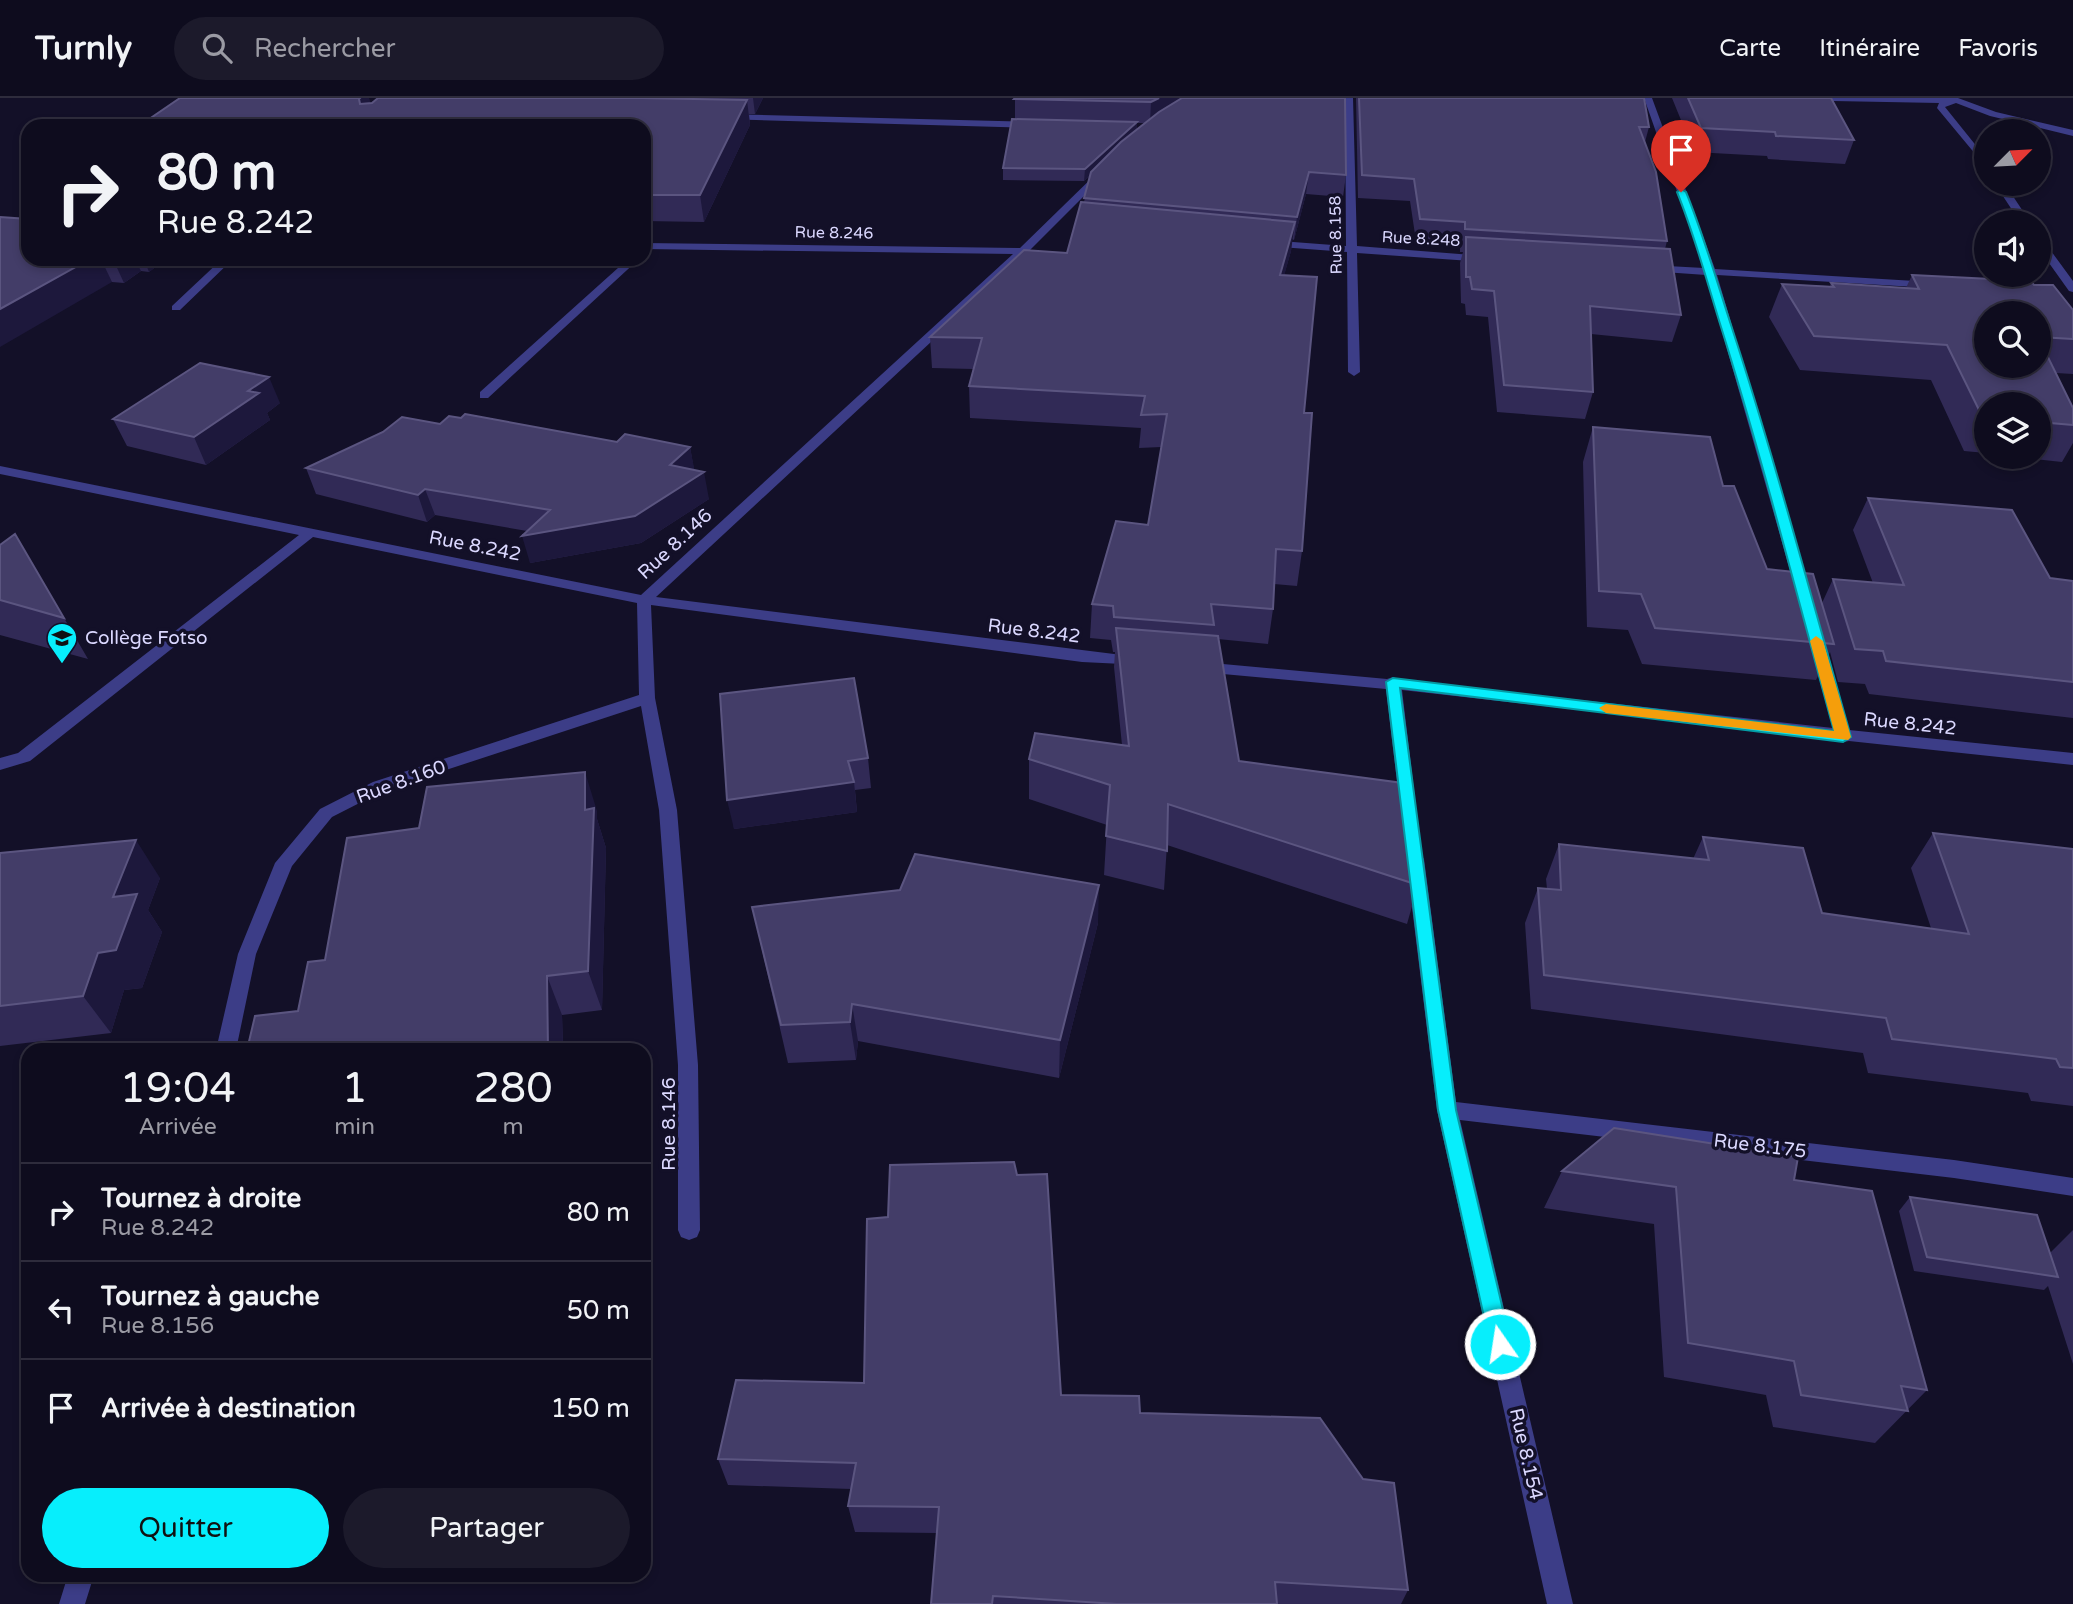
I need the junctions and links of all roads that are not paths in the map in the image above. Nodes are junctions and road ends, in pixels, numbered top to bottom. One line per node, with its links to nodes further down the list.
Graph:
1 (1349, 98): 13 (street, Rue 8.158)
2 (1648, 98): 19 (street)
3 (1833, 98): 4 (street)
4 (1952, 99): 7 (street); 8 (street)
5 (708, 116): 6 (street)
6 (1042, 126)
7 (2073, 133)
8 (1974, 148)
9 (1115, 160): 12 (street, Rue 8.146)
10 (1260, 243): 13 (street, Rue 8.248)
11 (651, 248): 12 (street, Rue 8.246)
12 (1023, 251): 27 (street, Rue 8.146)
13 (1353, 251): 15 (street, Rue 8.248); 23 (street, Rue 8.158)
14 (2051, 259): 21 (street)
15 (1503, 260)
16 (221, 266): 22 (street)
17 (626, 266): 24 (street)
18 (1640, 267): 19 (street)
19 (1709, 271): 20 (street); 28 (street)
20 (1944, 286)
21 (2073, 289)
22 (176, 308)
23 (1354, 372)
24 (484, 395)
25 (0, 470): 26 (street, Rue 8.242)
26 (311, 533): 27 (street, Rue 8.242); 36 (street)
27 (644, 600): 30 (street, Rue 8.242); 33 (street, Rue 8.146)
28 (1806, 602)
29 (1813, 629): 34 (street)
30 (1150, 663)
31 (1190, 666): 32 (street, Rue 8.242)
32 (1393, 682): 34 (street, Rue 8.242); 38 (street, Rue 8.154)
33 (647, 698): 37 (street, Rue 8.160); 40 (street, Rue 8.146)
34 (1843, 737): 35 (street, Rue 8.242)
35 (2073, 759)
36 (0, 764)
37 (228, 1043)
38 (1447, 1110): 39 (street, Rue 8.175); 43 (street, Rue 8.154)
39 (2073, 1187)
40 (689, 1230)
41 (79, 1582): 42 (street)
42 (72, 1604)
43 (1560, 1604)

